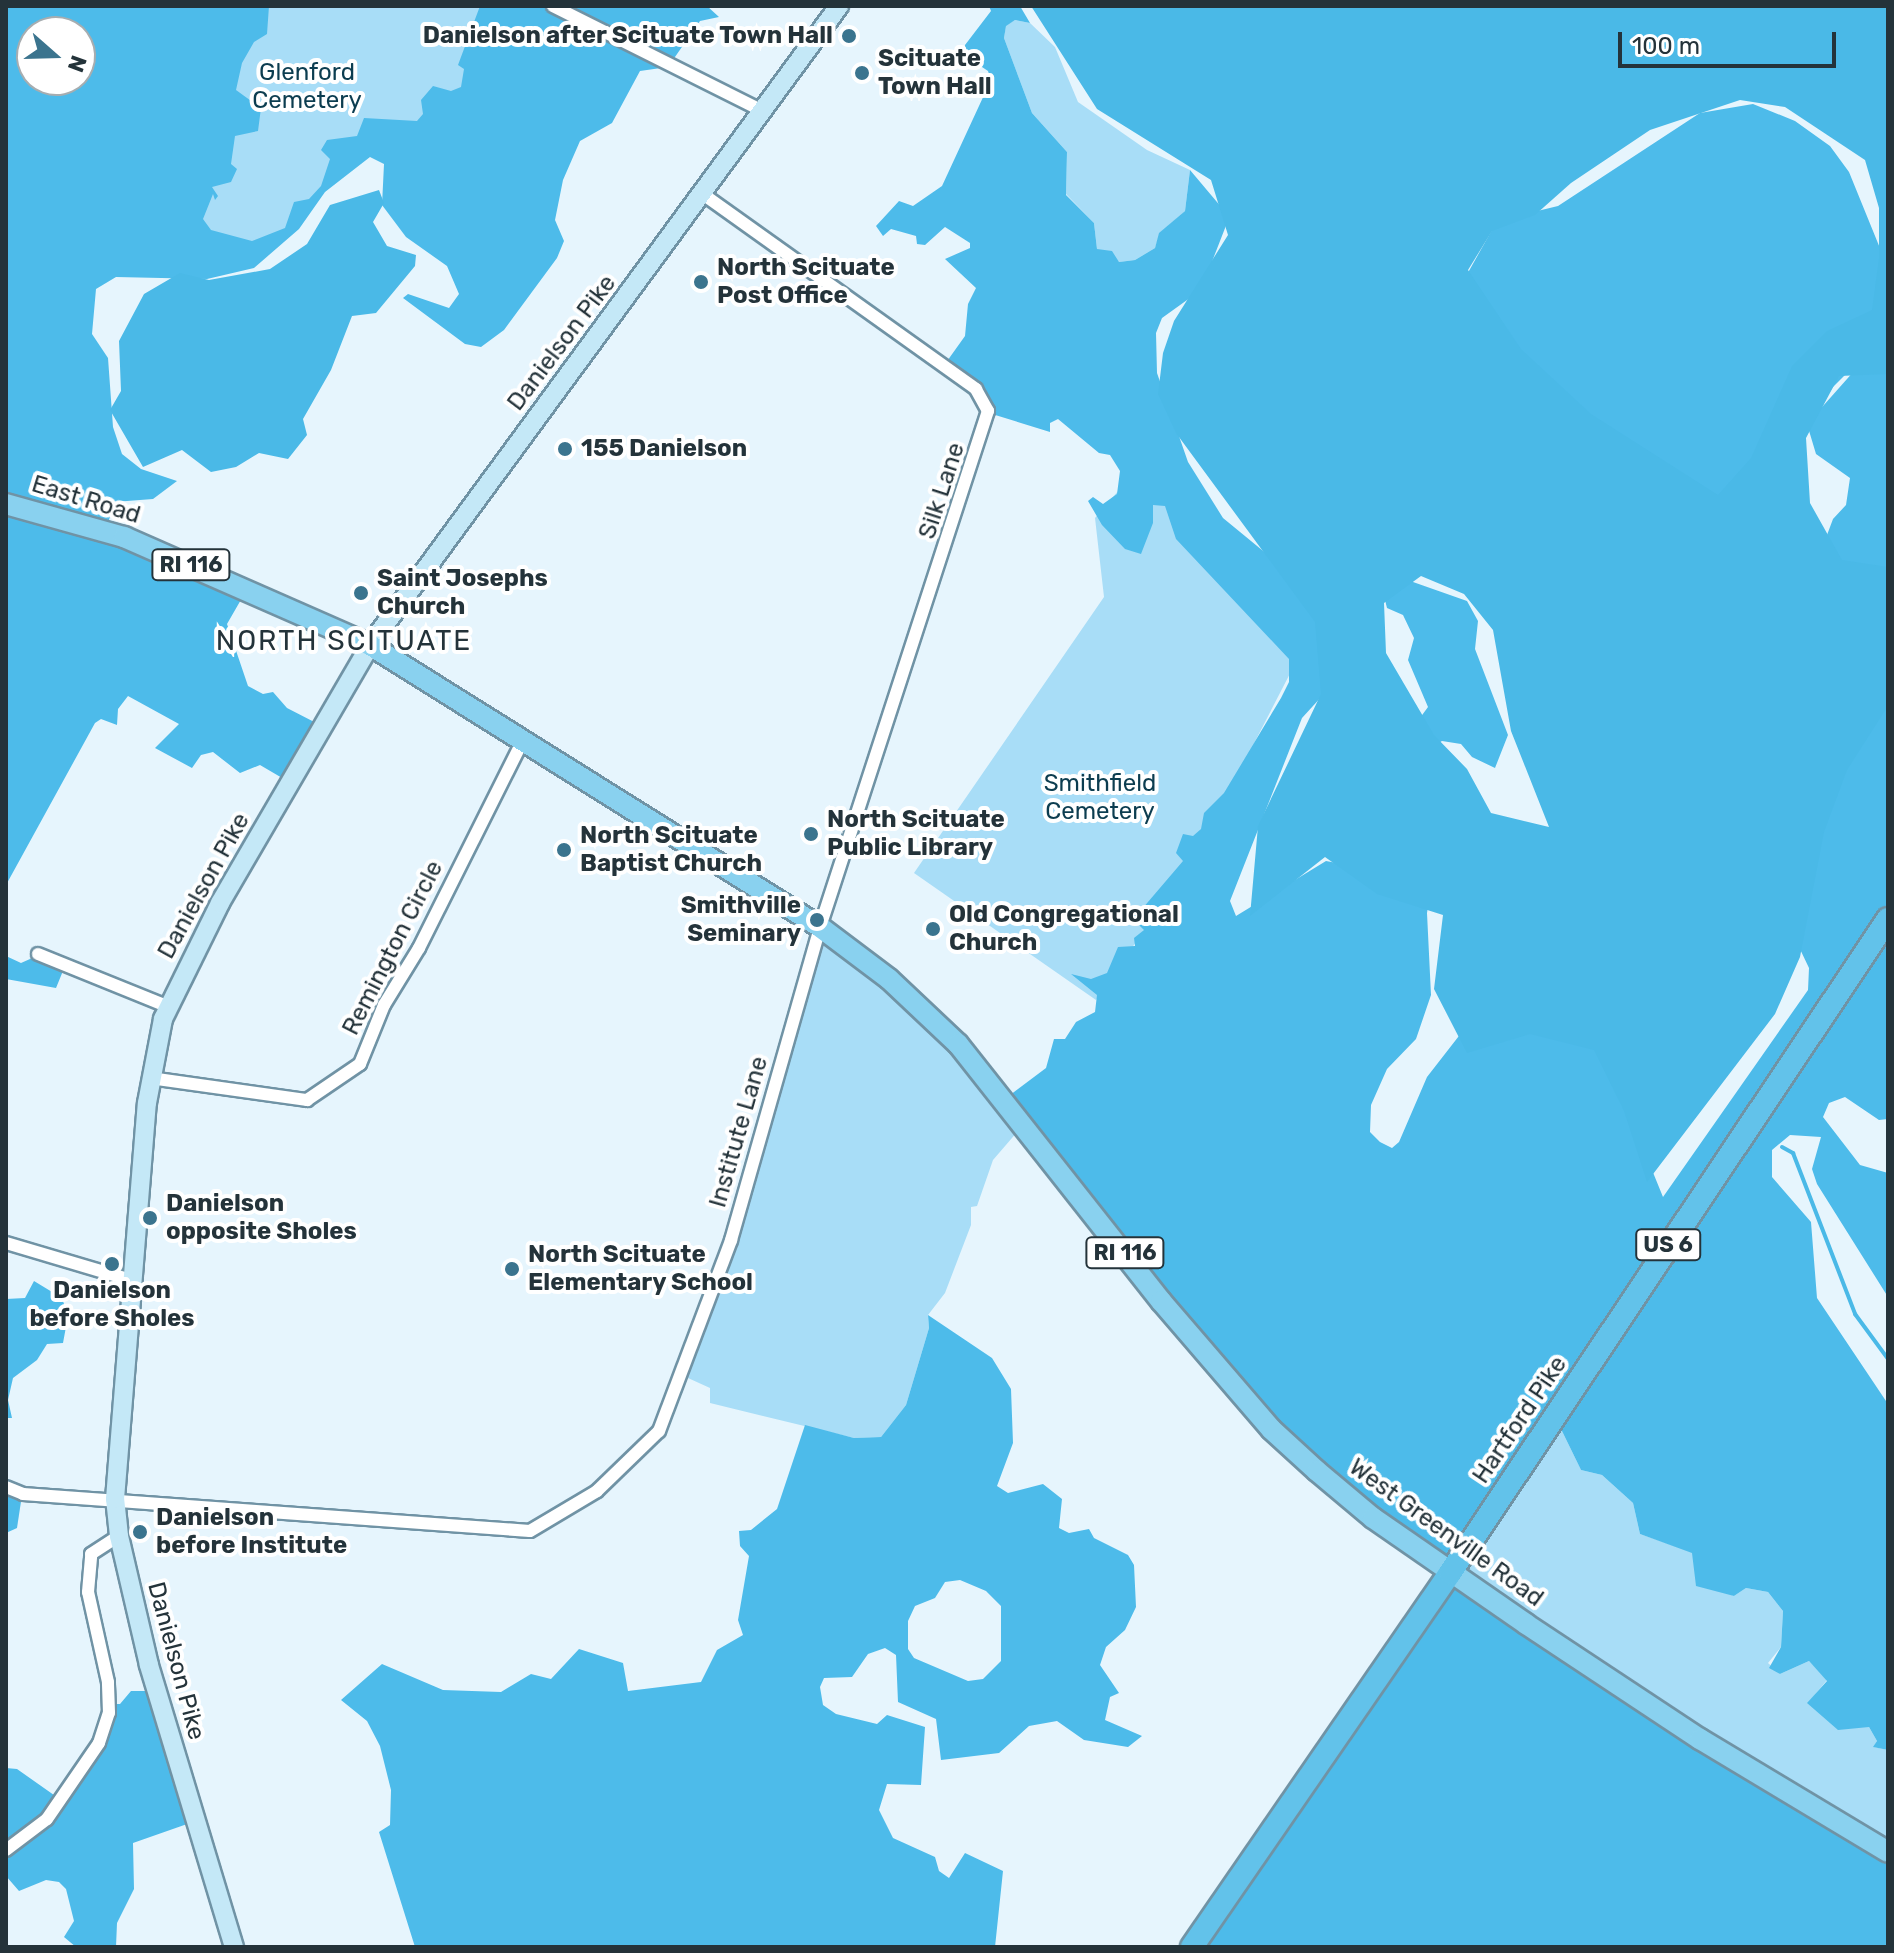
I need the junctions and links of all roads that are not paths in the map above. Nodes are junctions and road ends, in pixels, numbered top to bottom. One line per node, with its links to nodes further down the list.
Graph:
1 (553, 6): 3 (street)
2 (839, 6): 3 (main road, Danielson Pike)
3 (763, 111): 4 (main road, Danielson Pike)
4 (703, 194): 6 (main road, Danielson Pike); 9 (street, Silk Lane)
5 (6, 504): 6 (main road, East Road / RI 116)
6 (370, 645): 7 (main road, West Greenville Road / RI 116); 11 (main road, Danielson Pike)
7 (523, 740): 9 (main road, West Greenville Road / RI 116); 12 (street, Remington Circle)
8 (1888, 919): 18 (highway, Hartford Pike / US 6)
9 (820, 927): 16 (street, Institute Lane); 18 (main road, West Greenville Road / RI 116)
10 (38, 954): 11 (street)
11 (169, 1007): 12 (main road, Danielson Pike)
12 (150, 1078): 14 (main road, Danielson Pike)
13 (6, 1243): 14 (street)
14 (131, 1280): 16 (main road, Danielson Pike)
15 (6, 1487): 16 (street, Institute Lane)
16 (115, 1499): 17 (main road, Danielson Pike)
17 (119, 1536): 19 (street); 21 (main road, Danielson Pike)
18 (1450, 1573): 20 (main road, West Greenville Road / RI 116); 22 (highway, Hartford Pike / US 6)
19 (6, 1850)
20 (1888, 1852)
21 (234, 1947)
22 (1192, 1947)

